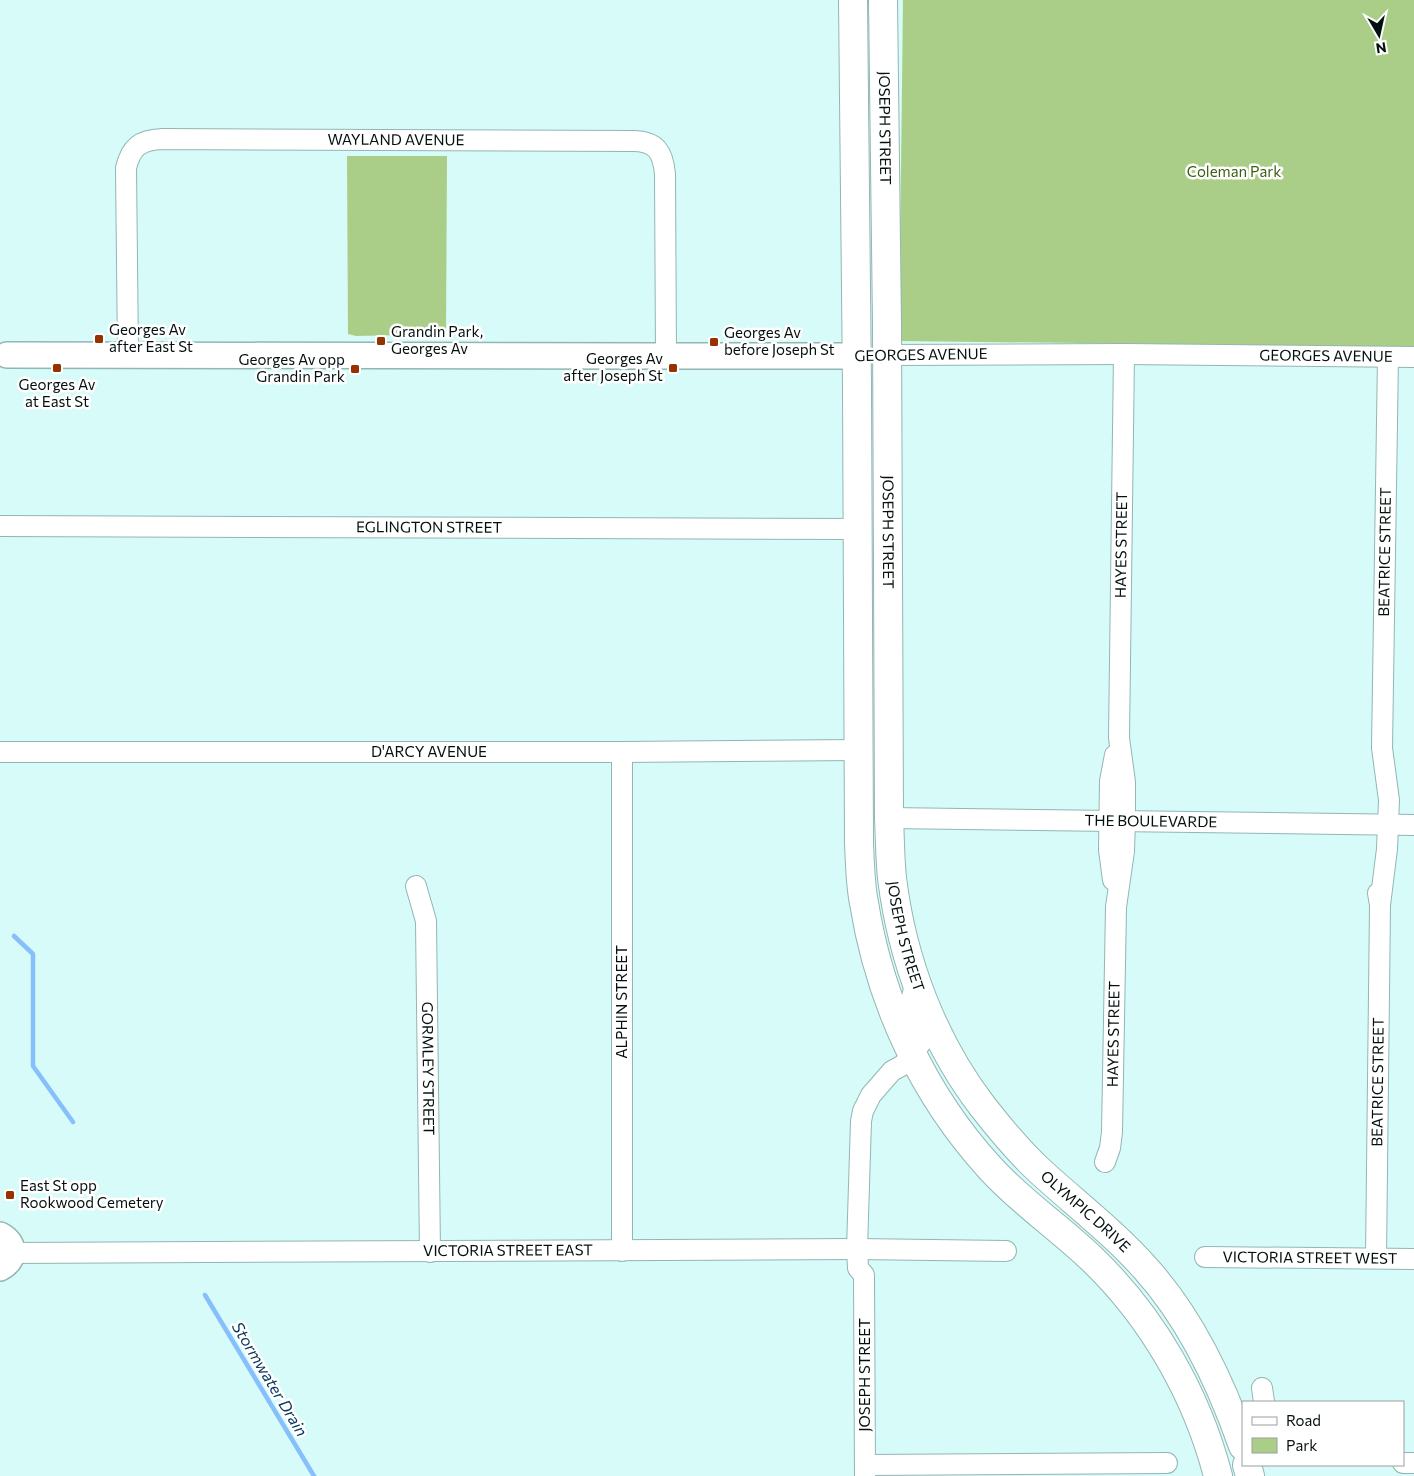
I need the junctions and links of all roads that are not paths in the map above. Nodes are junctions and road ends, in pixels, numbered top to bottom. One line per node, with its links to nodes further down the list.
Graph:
1 (853, 0): 8 (highway, JOSEPH STREET)
2 (884, 0): 6 (highway, JOSEPH STREET)
3 (1124, 354): 6 (street, GEORGES AVENUE); 9 (street, GEORGES AVENUE); 17 (street, HAYES STREET)
4 (2, 355): 5 (main road, GEORGES AVENUE)
5 (128, 355): 7 (main road, GEORGES AVENUE); 7 (street, WAYLAND AVENUE)
6 (888, 355): 8 (highway, GEORGES AVENUE); 16 (highway, JOSEPH STREET)
7 (666, 356): 8 (main road, GEORGES AVENUE)
8 (856, 356): 12 (highway, JOSEPH STREET)
9 (1388, 357): 10 (street, GEORGES AVENUE); 18 (street, BEATRICE STREET)
10 (1414, 357)
11 (0, 526): 12 (street, EGLINGTON STREET)
12 (856, 529): 13 (highway, JOSEPH STREET)
13 (858, 750): 15 (street, D'ARCY AVENUE); 22 (highway, JOSEPH STREET)
14 (0, 752): 15 (street, D'ARCY AVENUE)
15 (622, 752): 25 (street, ALPHIN STREET)
16 (889, 818): 17 (street, THE BOULEVARDE); 21 (highway, JOSEPH STREET)
17 (1117, 821): 18 (street, THE BOULEVARDE); 23 (street, HAYES STREET)
18 (1381, 824): 19 (street, THE BOULEVARDE); 30 (street, BEATRICE STREET)
19 (1414, 825)
20 (416, 886): 28 (street, GORMLEY STREET)
21 (916, 982): 22 (street, JOSEPH STREET); 32 (highway, OLYMPIC DRIVE)
22 (908, 1060): 24 (street, JOSEPH STREET); 36 (highway, OLYMPIC DRIVE)
23 (1105, 1162)
24 (864, 1250): 25 (street, VICTORIA STREET EAST); 26 (street, VICTORIA STREET EAST); 34 (street, JOSEPH STREET)
25 (622, 1251): 28 (street, VICTORIA STREET EAST)
26 (1006, 1251)
27 (4, 1252): 28 (street, VICTORIA STREET EAST)
28 (430, 1252)
29 (1205, 1256): 30 (street, VICTORIA STREET WEST)
30 (1376, 1258): 31 (street, VICTORIA STREET WEST)
31 (1414, 1259)
32 (1242, 1443)
33 (1167, 1463): 35 (street)
34 (865, 1470): 35 (street)
35 (1072, 1470)
36 (1218, 1476)

